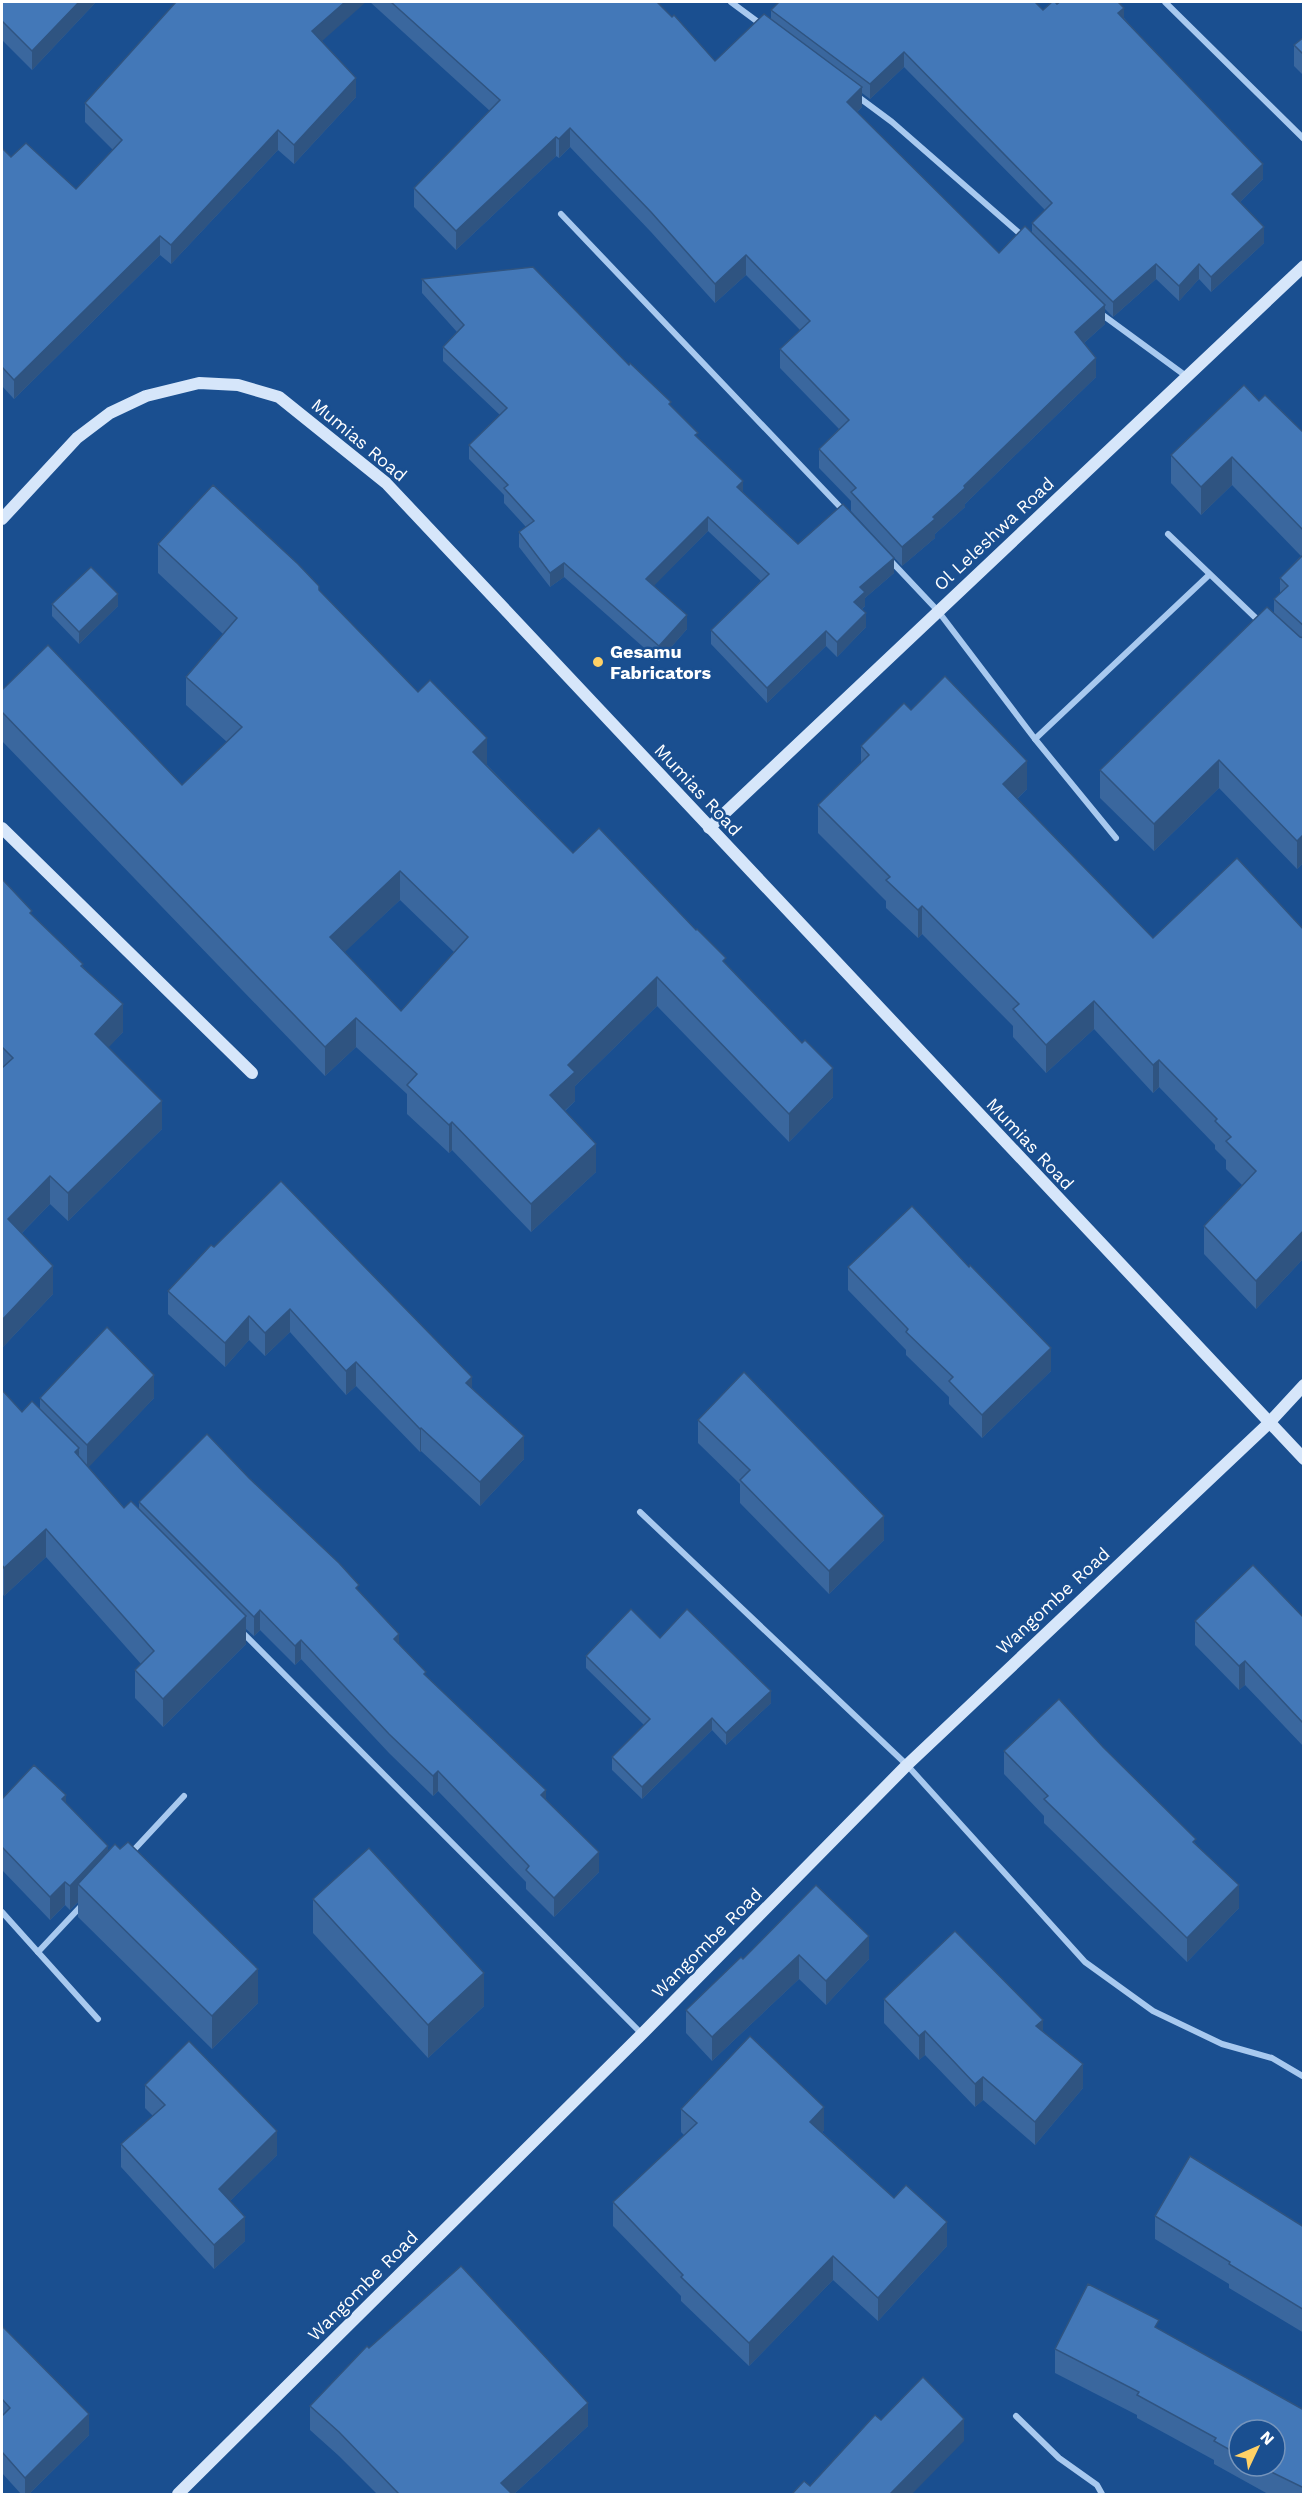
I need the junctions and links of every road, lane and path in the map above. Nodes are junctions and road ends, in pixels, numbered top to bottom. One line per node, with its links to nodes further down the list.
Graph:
1 (731, 2): 3 (street)
2 (1165, 2): 5 (street)
3 (769, 30)
4 (854, 94): 7 (street)
5 (1304, 139)
6 (561, 214): 11 (street)
7 (1030, 243)
8 (1304, 266): 10 (street, Ol Leleshwa Road)
9 (1095, 308): 10 (street)
10 (1187, 376): 16 (street, Ol Leleshwa Road)
11 (848, 516)
12 (2, 519): 20 (street, Mumias Road)
13 (1168, 534): 15 (street)
14 (881, 550): 16 (street)
15 (1209, 575): 17 (street); 18 (street)
16 (938, 611): 18 (street); 20 (street, Ol Leleshwa Road)
17 (1269, 630)
18 (1035, 739): 21 (street)
19 (2, 828): 22 (street)
20 (709, 828): 24 (street, Mumias Road)
21 (1116, 838)
22 (252, 1073)
23 (1304, 1385): 24 (street)
24 (1268, 1424): 25 (street, Mumias Road); 28 (street, Wangombe Road)
25 (1304, 1460)
26 (640, 1512): 28 (street)
27 (238, 1628): 35 (street)
28 (907, 1765): 35 (street, Wangombe Road); 36 (street)
29 (184, 1796): 30 (street)
30 (127, 1857)
31 (87, 1900): 33 (street)
32 (2, 1912): 33 (street)
33 (38, 1952): 34 (street)
34 (98, 2019)
35 (642, 2034): 38 (street, Wangombe Road)
36 (1304, 2077)
37 (1016, 2416): 39 (street)
38 (178, 2494)
39 (1102, 2494)

